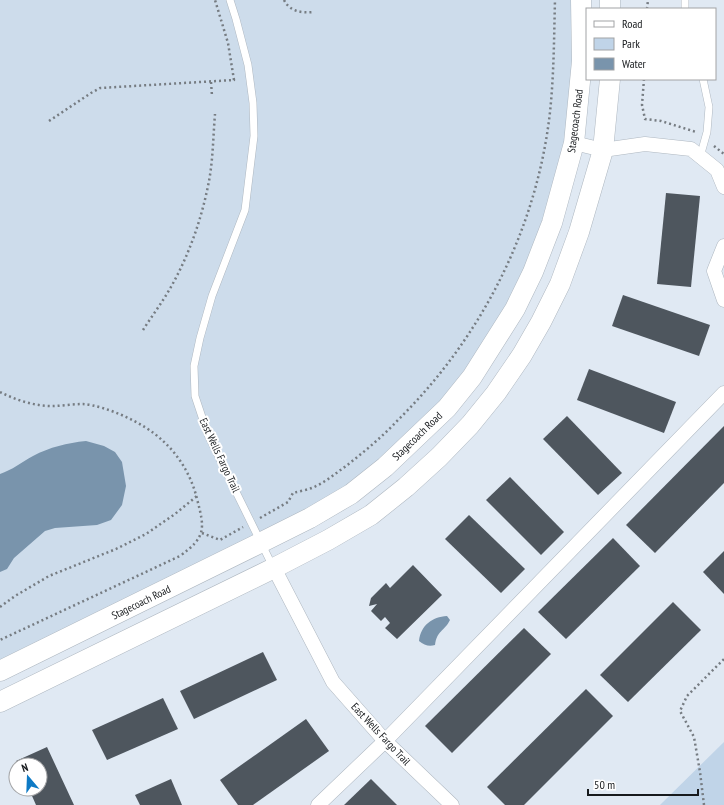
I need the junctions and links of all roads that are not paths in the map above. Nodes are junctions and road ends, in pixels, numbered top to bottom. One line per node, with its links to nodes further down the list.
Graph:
1 (230, 0): 12 (lane, East Wells Fargo Trail)
2 (581, 0): 5 (street, Stagecoach Road)
3 (610, 80): 6 (street)
4 (703, 80): 7 (lane)
5 (574, 143): 6 (street); 12 (street, Stagecoach Road)
6 (603, 150): 7 (street); 13 (street)
7 (700, 156): 8 (street)
8 (724, 187)
9 (724, 246): 10 (street)
10 (724, 300)
11 (724, 393): 16 (street)
12 (262, 542): 13 (lane, East Wells Fargo Trail); 14 (street, Stagecoach Road)
13 (274, 568): 15 (street); 16 (street, East Wells Fargo Trail)
14 (0, 671)
15 (0, 702)
16 (385, 741): 17 (street); 18 (street, East Wells Fargo Trail)
17 (318, 805)
18 (452, 805)

